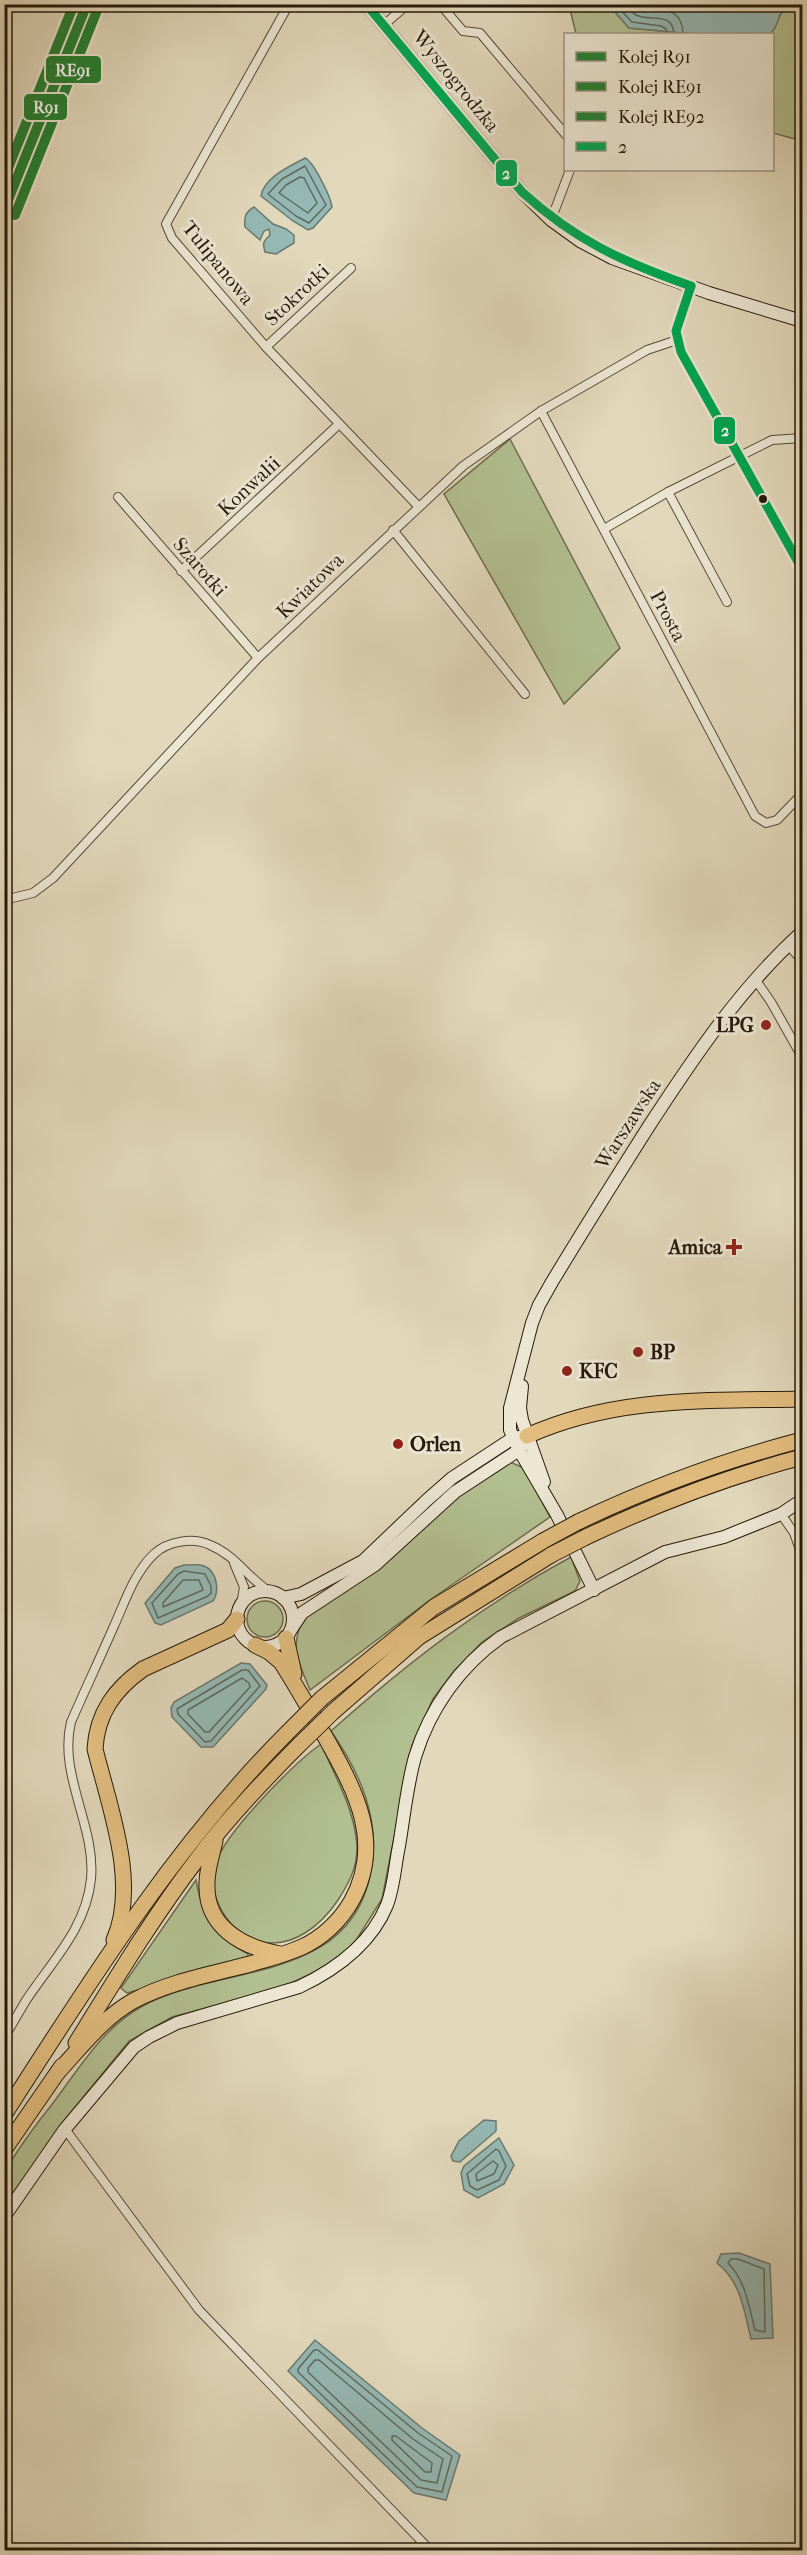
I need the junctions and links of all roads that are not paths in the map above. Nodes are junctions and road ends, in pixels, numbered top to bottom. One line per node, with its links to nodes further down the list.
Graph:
1 (289, 4): 13 (street, Tulipanowa)
2 (366, 4): 5 (street, Wyszogrodzka)
3 (408, 4): 5 (street)
4 (440, 4): 6 (street)
5 (385, 24): 8 (street, Wyszogrodzka)
6 (564, 133)
7 (570, 171): 8 (street)
8 (551, 220): 10 (street, Wyszogrodzka)
9 (351, 268): 13 (street, Stokrotki)
10 (691, 286): 11 (street, Wyszogrodzka); 12 (street)
11 (802, 321)
12 (677, 340): 14 (street, Kwiatowa); 17 (street)
13 (266, 347): 15 (street, Tulipanowa)
14 (541, 411): 20 (street, Kwiatowa); 21 (street, Prosta)
15 (338, 425): 20 (street, Tulipanowa); 24 (street, Konwalii)
16 (802, 438): 17 (street)
17 (737, 456): 18 (street); 23 (street)
18 (669, 492): 21 (street); 25 (street)
19 (118, 497): 24 (street, Szarotki)
20 (418, 506): 22 (street, Kwiatowa)
21 (604, 529): 28 (street, Prosta)
22 (393, 530): 26 (street, Kwiatowa); 27 (street)
23 (802, 569)
24 (181, 571): 26 (street, Szarotki)
25 (727, 602)
26 (258, 658): 29 (street, Kwiatowa)
27 (525, 694)
28 (802, 794)
29 (4, 900)
30 (802, 932): 31 (street, Warszawska)
31 (788, 945): 32 (street); 33 (street, Warszawska)
32 (802, 960)
33 (755, 979): 34 (street); 36 (street, Warszawska)
34 (802, 1057)
35 (802, 1399): 36 (highway)
36 (520, 1437): 38 (street); 42 (street, Warszawska); 47 (street)
37 (802, 1440): 54 (highway, bridge)
38 (519, 1450): 42 (street); 49 (street)
39 (802, 1457): 52 (highway, bridge)
40 (802, 1500): 41 (street)
41 (781, 1514): 43 (street); 45 (street)
42 (557, 1515): 45 (street)
43 (802, 1555)
44 (231, 1557): 46 (street); 48 (street); 55 (street)
45 (594, 1590): 58 (street)
46 (270, 1592): 47 (street); 48 (street)
47 (283, 1598): 49 (street)
48 (239, 1612): 50 (street); 54 (highway)
49 (289, 1633): 50 (street); 51 (highway)
50 (255, 1645): 51 (highway)
51 (298, 1689): 53 (highway)
52 (216, 1835): 53 (highway); 56 (highway)
53 (281, 1954): 56 (highway)
54 (103, 1965): 57 (highway)
55 (4, 2038)
56 (58, 2072): 59 (highway)
57 (4, 2115)
58 (65, 2129): 60 (street); 61 (street)
59 (4, 2150)
60 (4, 2217)
61 (430, 2550)

